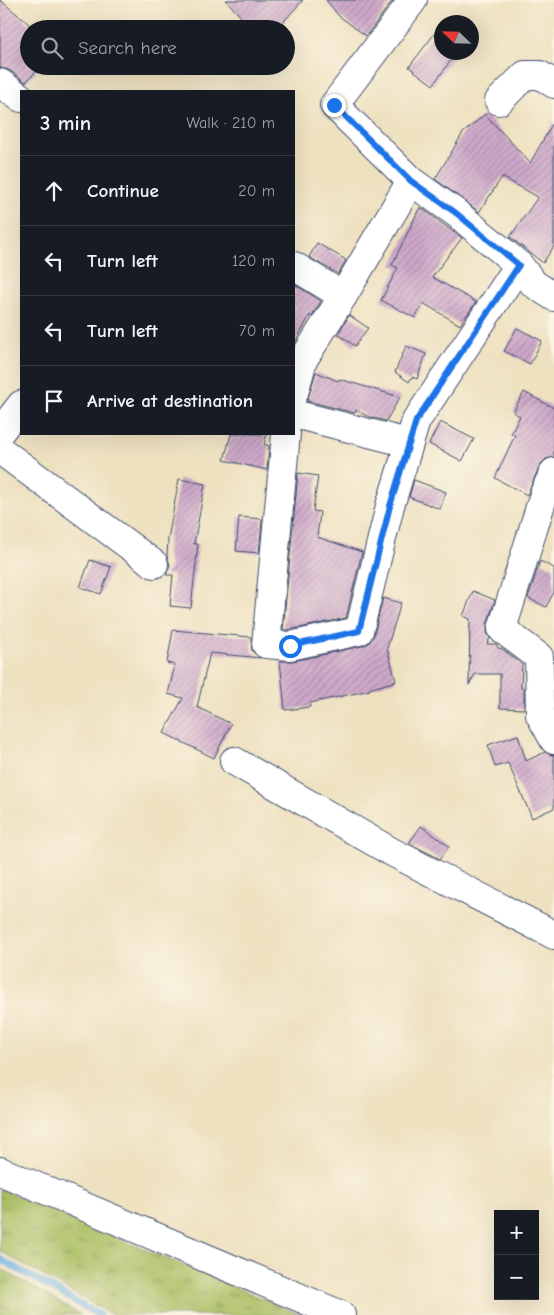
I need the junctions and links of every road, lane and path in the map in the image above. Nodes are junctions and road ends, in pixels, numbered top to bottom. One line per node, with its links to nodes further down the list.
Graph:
1 (413, 0): 6 (street)
2 (0, 83): 4 (street)
3 (554, 84): 5 (street)
4 (20, 97)
5 (499, 100)
6 (411, 181): 7 (street); 9 (street)
7 (519, 265): 10 (street); 16 (street)
8 (295, 267): 9 (street)
9 (343, 296): 11 (street)
10 (554, 297)
11 (295, 389)
12 (20, 406): 14 (street)
13 (295, 414): 16 (street)
14 (0, 432)
15 (286, 435): 16 (street)
16 (408, 443)
17 (0, 450): 19 (street)
18 (554, 472): 20 (street)
19 (154, 564)
20 (554, 740)
21 (234, 761): 22 (street)
22 (554, 935)
23 (0, 1171): 24 (street)
24 (341, 1315)

